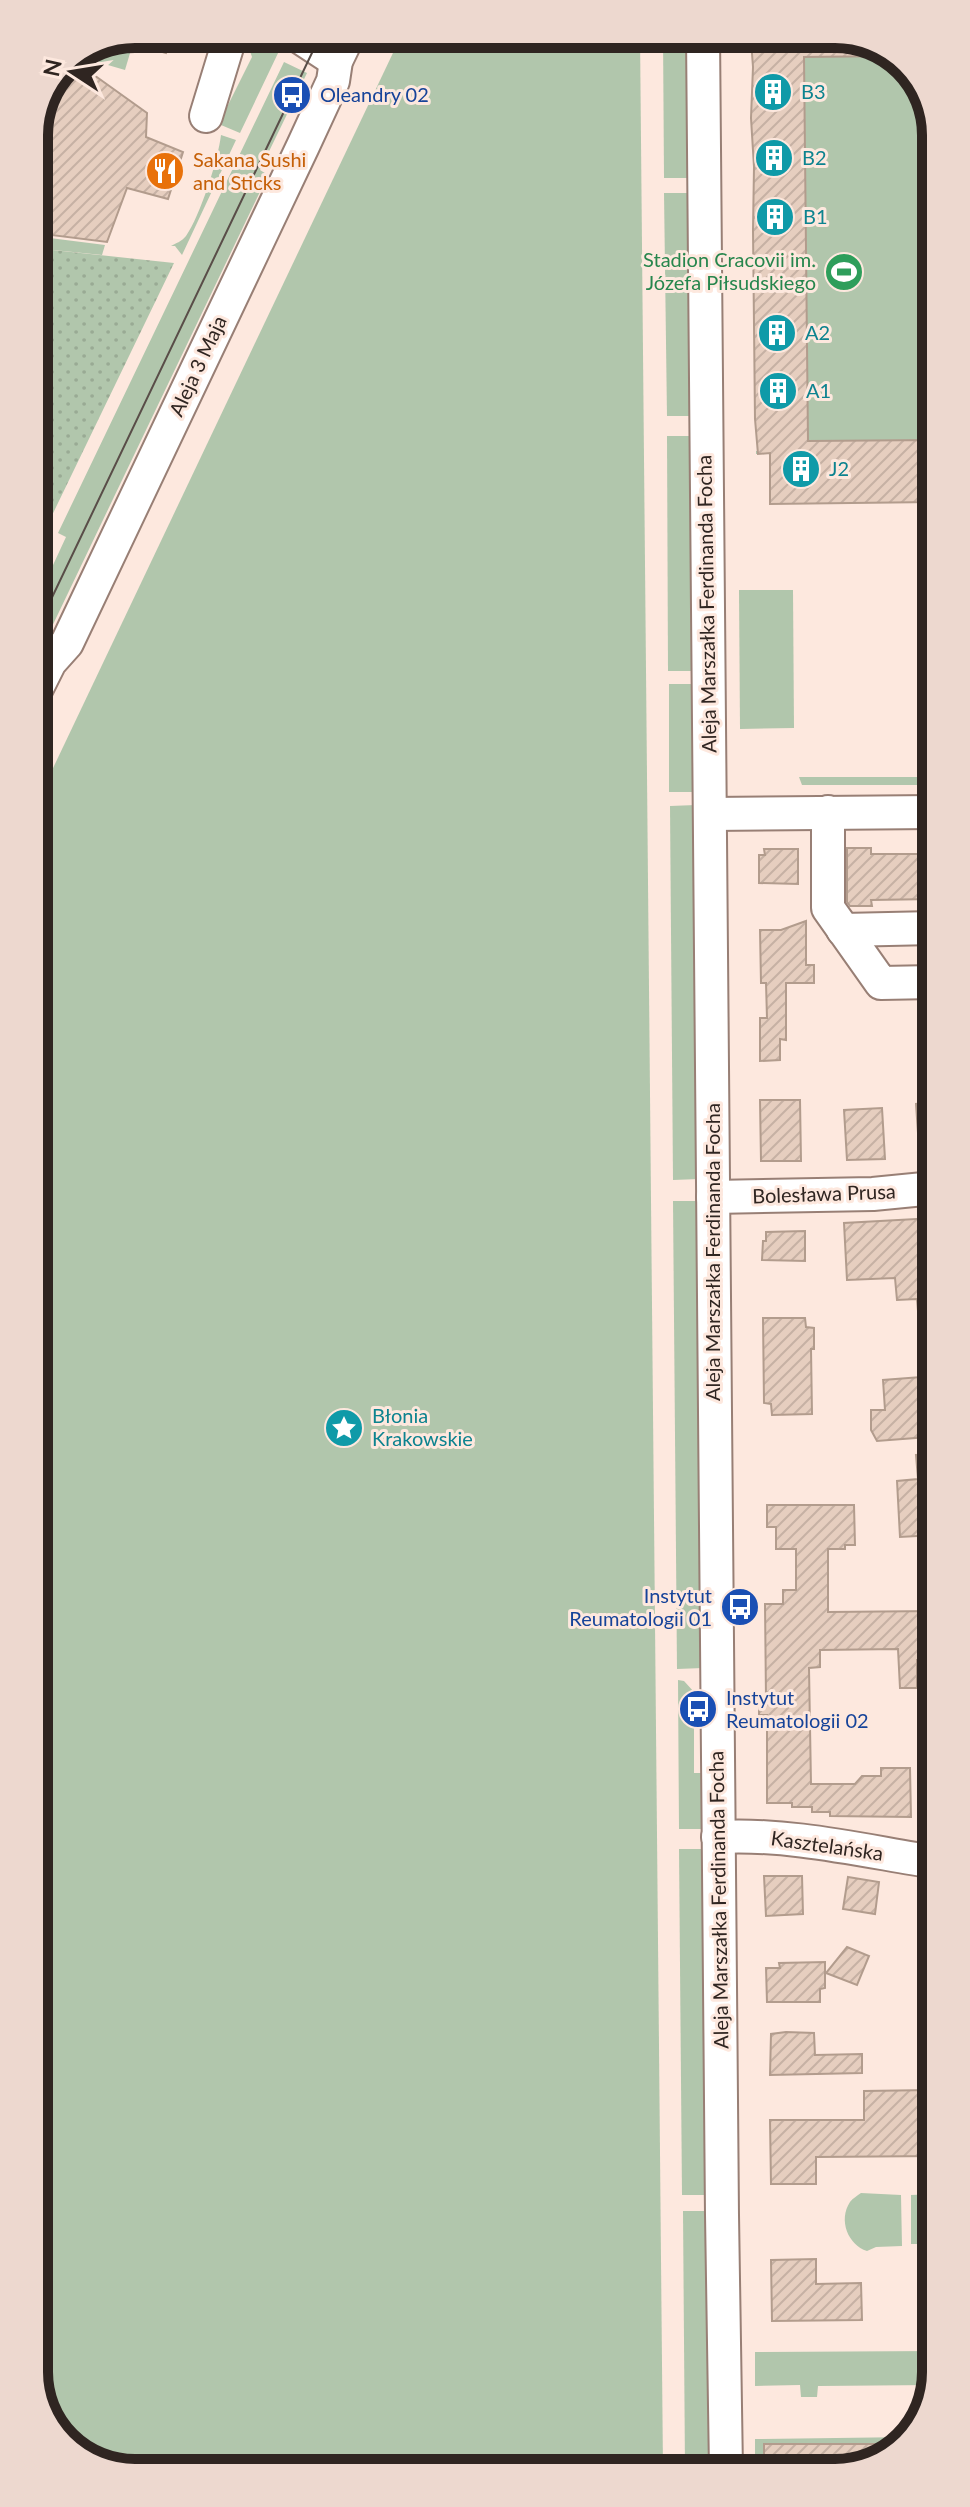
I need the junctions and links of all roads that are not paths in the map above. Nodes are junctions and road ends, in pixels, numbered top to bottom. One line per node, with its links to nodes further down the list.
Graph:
1 (227, 48): 4 (street)
2 (343, 48): 5 (street, Aleja 3 Maja)
3 (703, 48): 8 (street, Aleja Marszałka Ferdinanda Focha)
4 (206, 116)
5 (48, 666)
6 (828, 812): 7 (street); 8 (street); 10 (street)
7 (922, 812)
8 (710, 814): 13 (street, Aleja Marszałka Ferdinanda Focha)
9 (922, 928): 10 (street)
10 (843, 930): 11 (street)
11 (922, 982)
12 (922, 1189): 13 (street, Bolesława Prusa)
13 (713, 1197): 14 (street, Aleja Marszałka Ferdinanda Focha)
14 (718, 1837): 15 (street, Kasztelańska); 16 (street, Aleja Marszałka Ferdinanda Focha)
15 (922, 1860)
16 (726, 2459)

